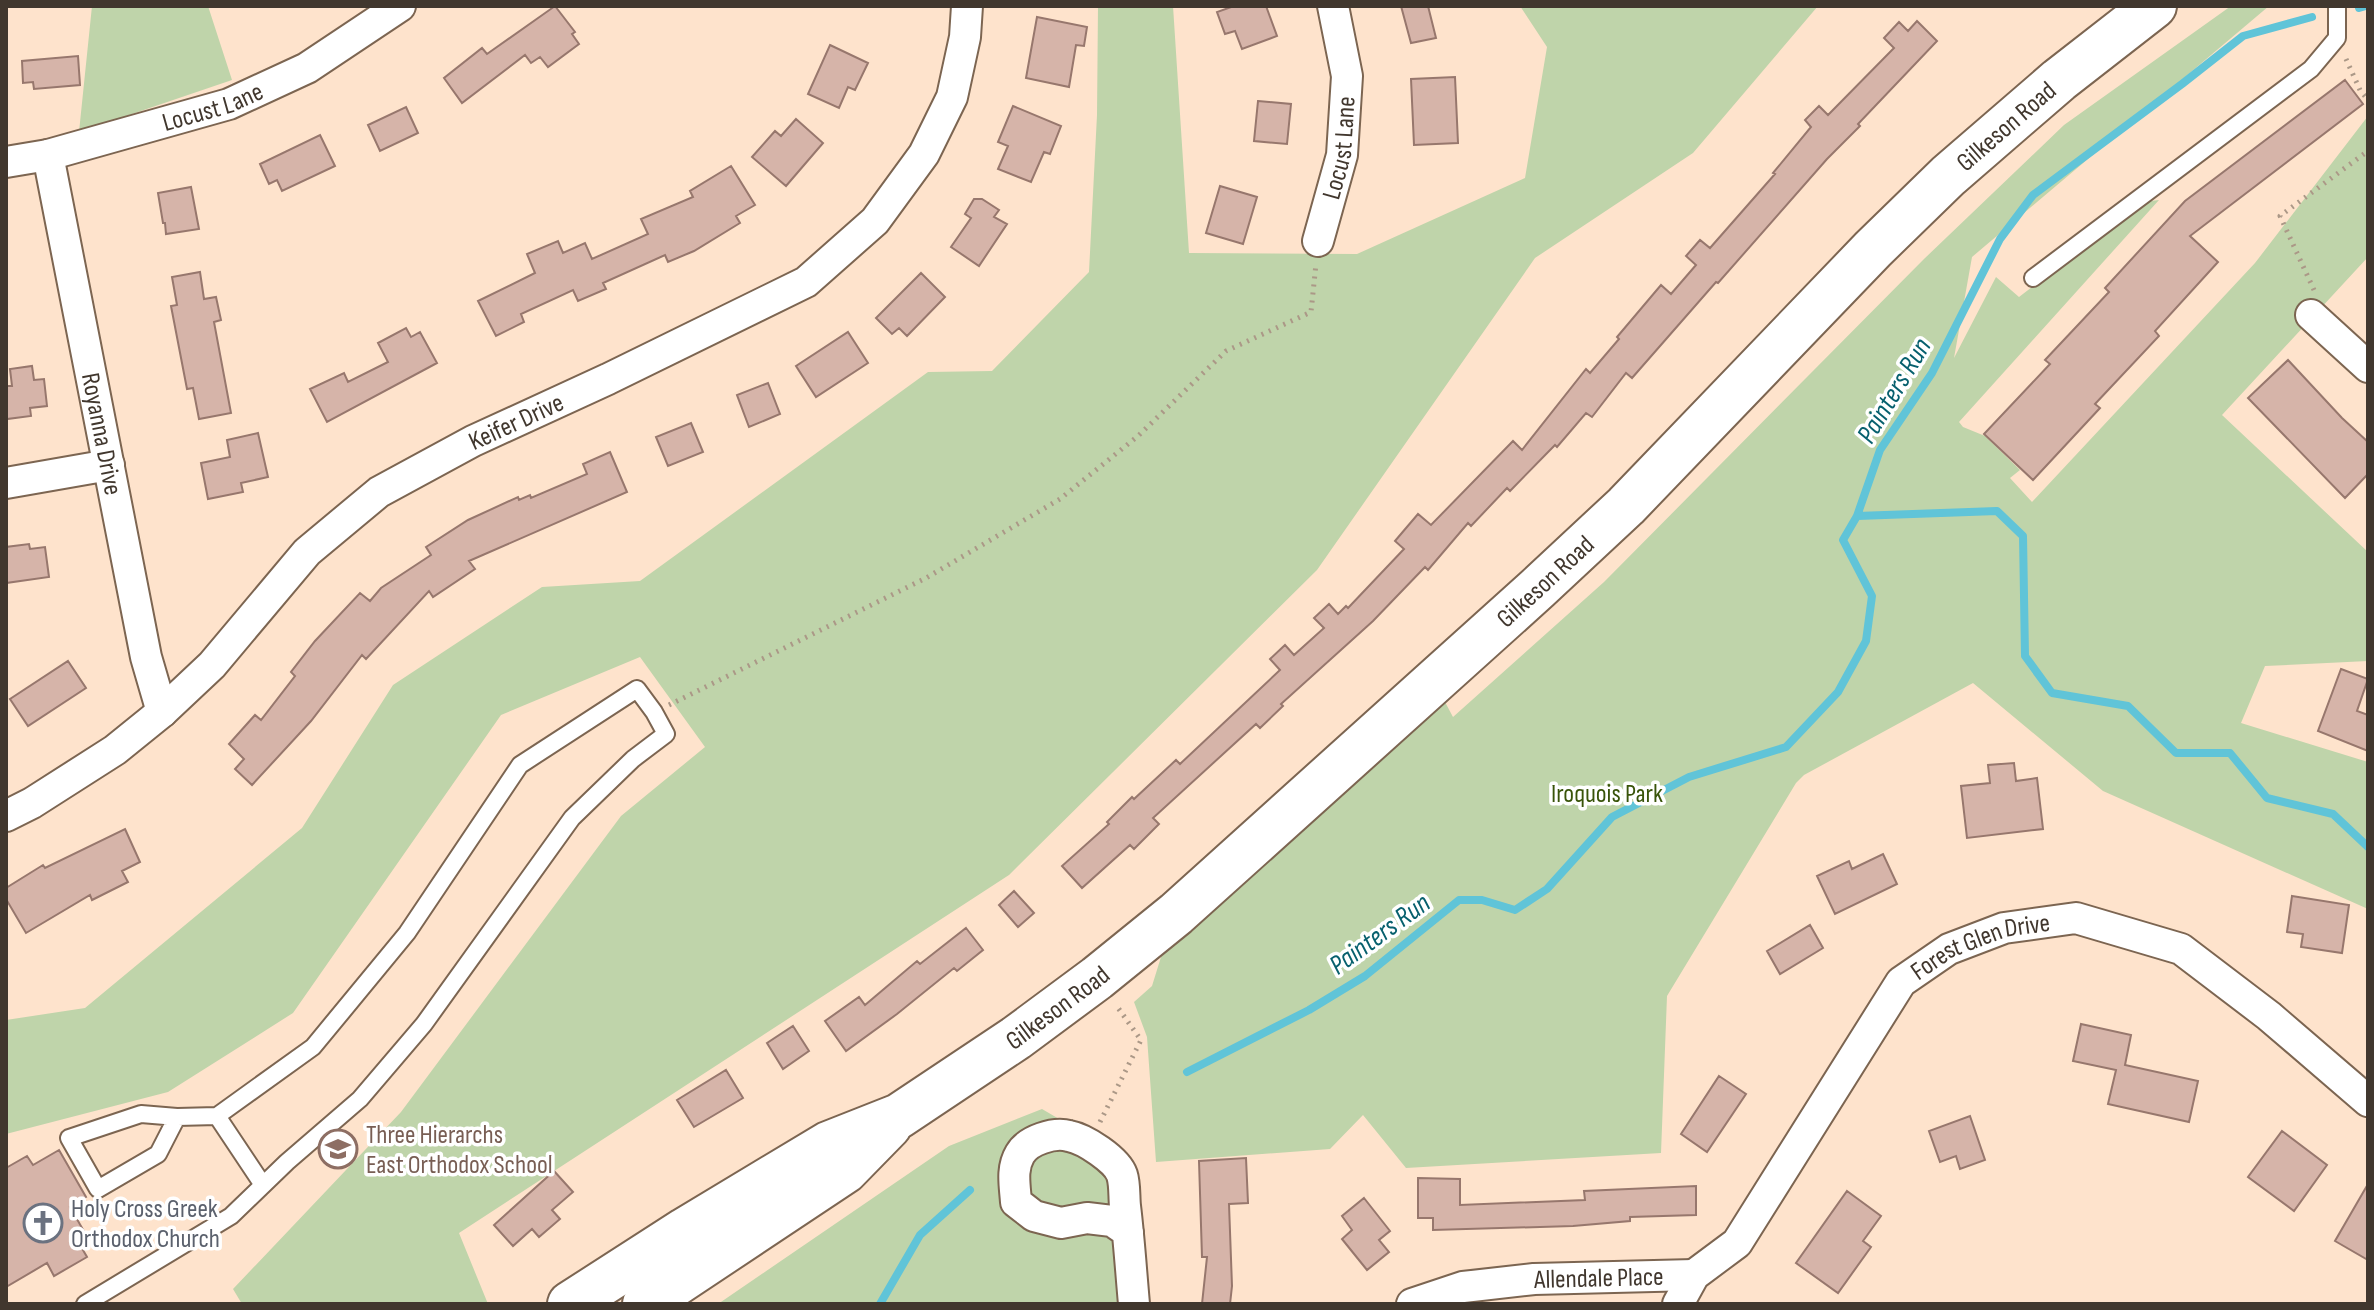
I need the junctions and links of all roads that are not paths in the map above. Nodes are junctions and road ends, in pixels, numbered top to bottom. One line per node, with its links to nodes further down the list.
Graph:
1 (400, 6): 6 (street, Locust Lane)
2 (967, 6): 14 (street, Keifer Drive)
3 (1333, 6): 8 (street, Locust Lane)
4 (2154, 6): 18 (street, Gilkeson Road)
5 (2337, 6): 9 (lane)
6 (48, 155): 7 (street, Locust Lane); 12 (street, Royanna Drive)
7 (6, 162)
8 (1318, 241)
9 (2033, 278)
10 (2313, 304): 11 (street)
11 (2368, 367)
12 (109, 465): 13 (street); 14 (street, Royanna Drive)
13 (6, 483)
14 (162, 712): 15 (street, Keifer Drive)
15 (6, 816)
16 (2368, 1101): 22 (street, Forest Glen Drive)
17 (217, 1116): 19 (lane); 20 (lane); 20 (lane)
18 (899, 1116): 24 (street, Gilkeson Road); 25 (street, Gilkeson Road)
19 (177, 1117): 19 (lane)
20 (263, 1185): 23 (lane)
21 (1128, 1232): 21 (street); 26 (street)
22 (1694, 1275): 27 (street, Allendale Place); 28 (street)
23 (85, 1304)
24 (570, 1304)
25 (645, 1304)
26 (1134, 1304)
27 (1412, 1304)
28 (1678, 1304)

